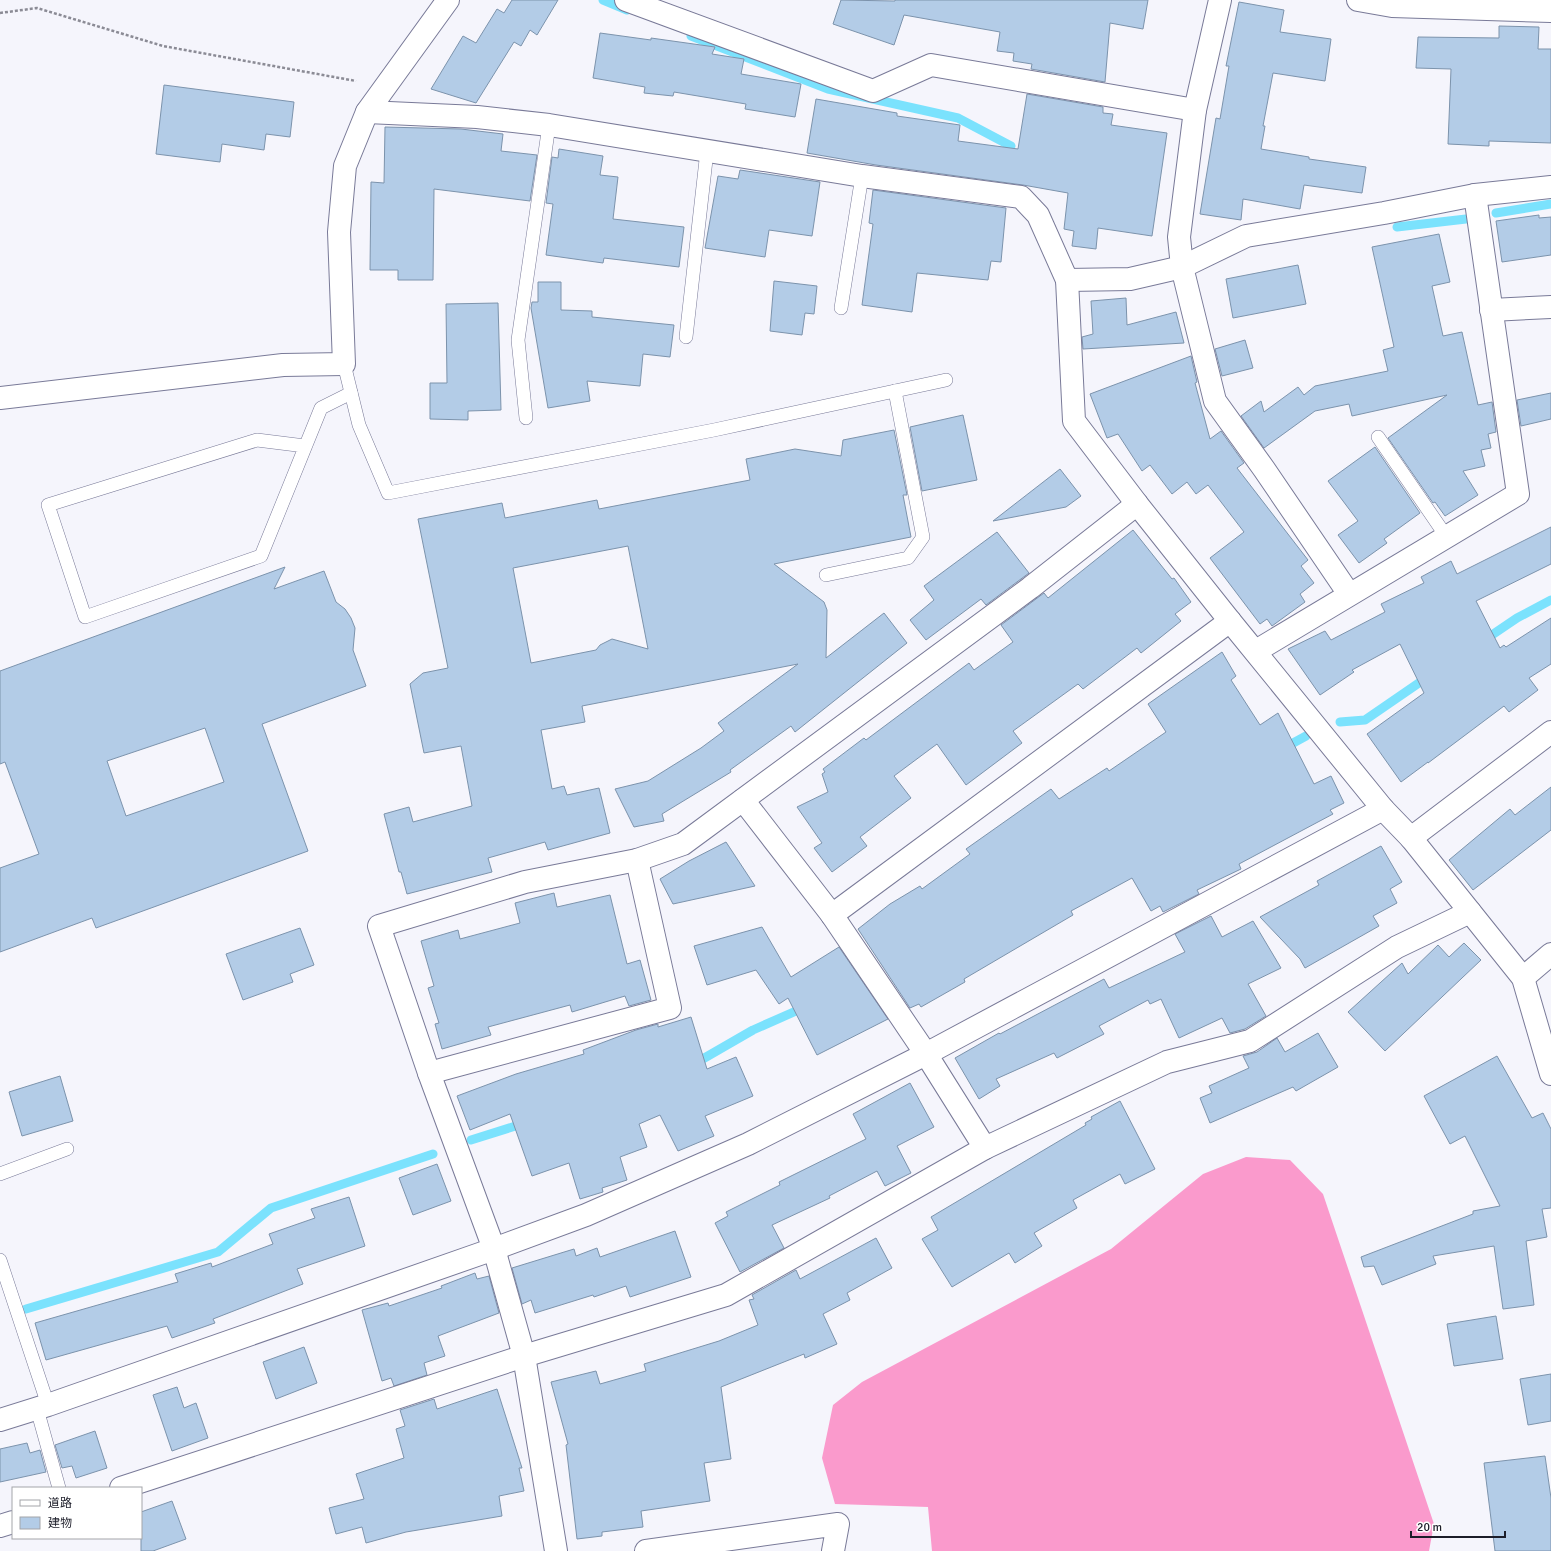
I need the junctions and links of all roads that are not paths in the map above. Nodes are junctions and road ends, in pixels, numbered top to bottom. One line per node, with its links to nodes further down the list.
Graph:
1 (448, 0): 7 (street)
2 (626, 0): 6 (street)
3 (1220, 0): 6 (street)
4 (1358, 0): 5 (street)
5 (1551, 11)
6 (1195, 110): 13 (street)
7 (367, 112): 8 (street); 19 (street)
8 (549, 125): 9 (street); 24 (lane)
9 (707, 151): 10 (street); 18 (lane)
10 (862, 176): 14 (street); 16 (lane)
11 (1551, 187): 12 (street)
12 (1475, 195): 13 (street); 17 (street)
13 (1182, 266): 14 (street); 30 (street)
14 (1066, 280): 27 (street)
15 (1551, 307): 17 (street)
16 (841, 308)
17 (1491, 310): 28 (street)
18 (686, 337)
19 (344, 364): 22 (lane); 23 (street)
20 (946, 380): 21 (lane)
21 (895, 391): 22 (lane); 29 (lane)
22 (351, 393): 26 (lane)
23 (0, 398)
24 (526, 418)
25 (1378, 437): 28 (lane)
26 (305, 446): 26 (lane)
27 (1137, 504): 31 (street); 34 (street)
28 (1446, 536): 30 (street)
29 (826, 575)
30 (1349, 594): 32 (street)
31 (1230, 621): 32 (street); 39 (street)
32 (1256, 651): 35 (street)
33 (1551, 732): 36 (street)
34 (743, 800): 37 (street); 39 (street)
35 (1383, 809): 36 (street); 42 (street)
36 (1411, 838): 38 (street)
37 (637, 860): 43 (street); 43 (street)
38 (1470, 912): 41 (street); 45 (street)
39 (832, 915): 42 (street)
40 (1551, 954): 41 (street)
41 (1524, 978): 44 (street)
42 (926, 1054): 45 (street); 48 (street)
43 (429, 1073): 48 (street)
44 (1551, 1074)
45 (986, 1148): 50 (street)
46 (67, 1149): 47 (lane)
47 (0, 1174)
48 (494, 1250): 50 (street); 51 (street)
49 (0, 1260): 51 (lane)
50 (524, 1356): 54 (street); 57 (street)
51 (42, 1407): 52 (street); 53 (lane)
52 (0, 1420)
53 (60, 1487)
54 (124, 1487)
55 (12, 1522): 56 (street)
56 (0, 1526)
57 (556, 1551)
58 (646, 1551): 59 (street)
59 (833, 1551)

